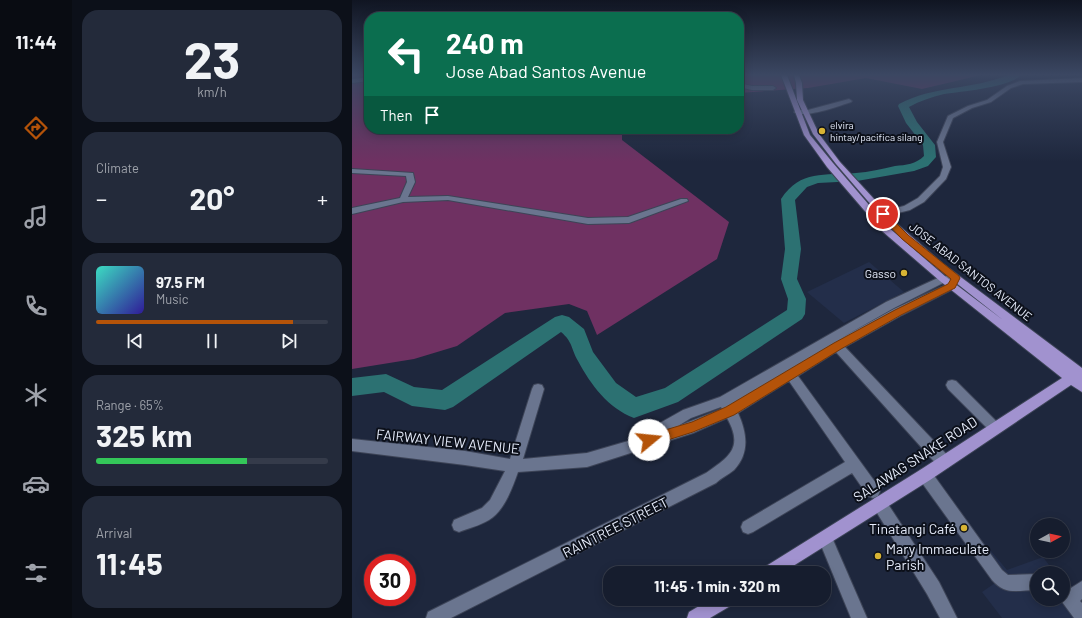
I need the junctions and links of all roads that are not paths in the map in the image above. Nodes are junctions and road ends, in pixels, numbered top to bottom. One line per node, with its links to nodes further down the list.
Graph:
1 (794, 104): 5 (main road, JOSE ABAD SANTOS AVENUE)
2 (801, 104): 6 (main road, JOSE ABAD SANTOS AVENUE)
3 (837, 104): 6 (street)
4 (980, 104): 11 (street)
5 (797, 112): 6 (street); 11 (main road, JOSE ABAD SANTOS AVENUE)
6 (804, 112): 11 (main road, JOSE ABAD SANTOS AVENUE)
7 (352, 171): 8 (street)
8 (403, 200): 9 (street); 10 (street)
9 (684, 201)
10 (352, 211)
11 (878, 215): 12 (main road, JOSE ABAD SANTOS AVENUE); 13 (main road, JOSE ABAD SANTOS AVENUE)
12 (943, 279): 13 (main road, JOSE ABAD SANTOS AVENUE); 14 (street, FAIRWAY VIEW AVENUE)
13 (954, 282): 14 (street, FAIRWAY VIEW AVENUE); 17 (main road, JOSE ABAD SANTOS AVENUE)
14 (894, 308): 15 (street, FAIRWAY VIEW AVENUE)
15 (833, 342): 16 (street, FAIRWAY VIEW AVENUE); 21 (street, FAIRWAY VIEW AVENUE); 24 (street)
16 (790, 374): 21 (street, FAIRWAY VIEW AVENUE); 25 (street)
17 (1078, 377): 19 (main road, JOSE ABAD SANTOS AVENUE); 22 (main road, SALAWAG SNAKE ROAD)
18 (952, 385): 22 (street)
19 (1082, 387)
20 (538, 390): 26 (street)
21 (727, 406): 26 (street, FAIRWAY VIEW AVENUE); 37 (street, RAINTREE STREET)
22 (995, 428): 24 (main road, SALAWAG SNAKE ROAD)
23 (352, 445): 26 (street, FAIRWAY VIEW AVENUE)
24 (944, 462): 27 (main road, SALAWAG SNAKE ROAD)
25 (854, 464): 28 (street); 30 (street)
26 (513, 466): 29 (street)
27 (925, 475): 28 (main road, SALAWAG SNAKE ROAD); 33 (street)
28 (876, 497): 31 (main road, SALAWAG SNAKE ROAD); 40 (street)
29 (459, 525)
30 (748, 527)
31 (824, 538): 32 (main road, SALAWAG SNAKE ROAD); 39 (street)
32 (779, 566)
33 (1030, 582)
34 (1072, 593): 36 (street)
35 (719, 608): 38 (main road)
36 (1082, 616)
37 (434, 618)
38 (696, 618)
39 (859, 618)
40 (950, 618)

